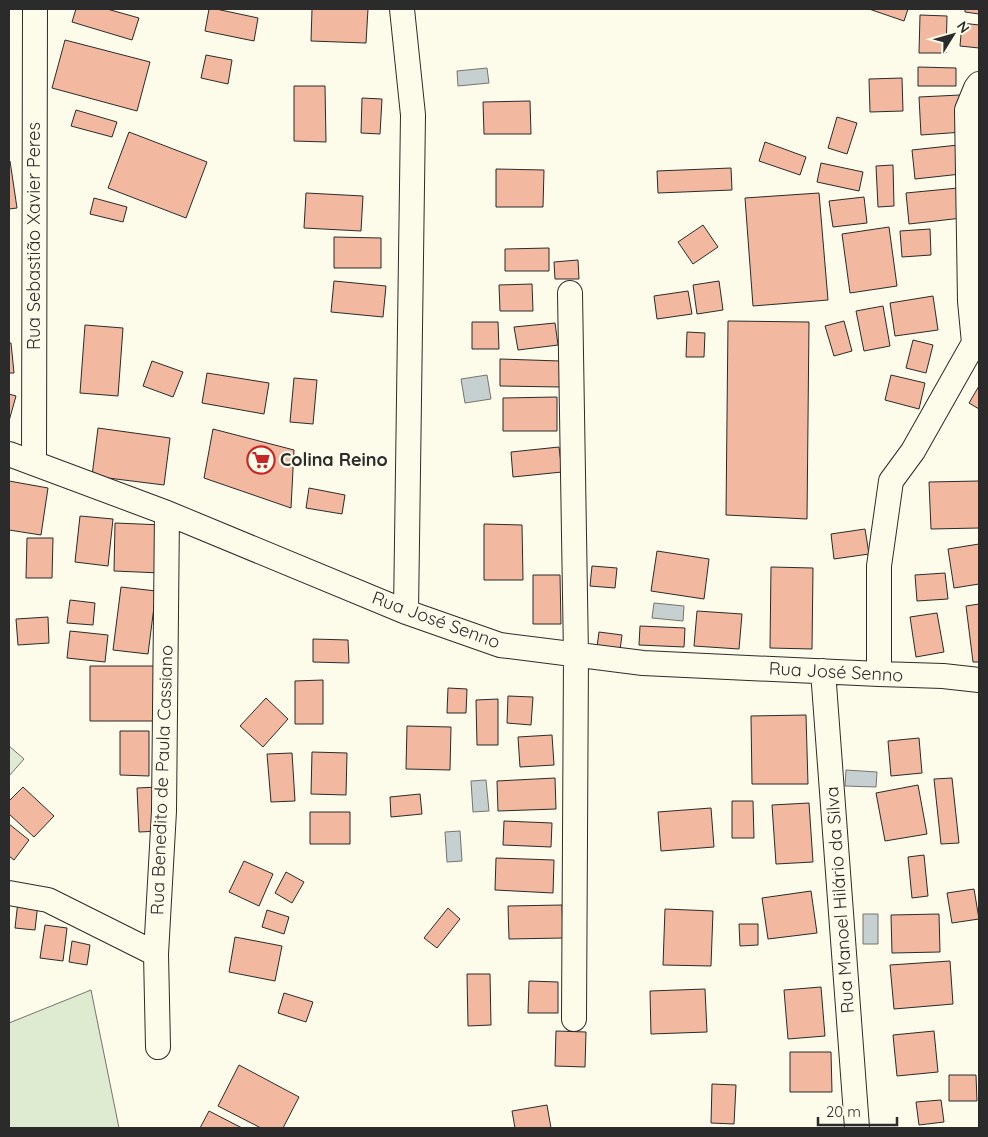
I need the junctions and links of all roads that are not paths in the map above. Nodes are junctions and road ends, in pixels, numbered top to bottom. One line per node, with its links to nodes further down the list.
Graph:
1 (35, 9): 7 (street, Rua Sebastião Xavier Peres)
2 (402, 9): 9 (street)
3 (979, 84): 5 (street)
4 (570, 294): 10 (street)
5 (977, 343): 12 (street)
6 (9, 454): 7 (street, Rua José Senno)
7 (34, 463): 8 (street, Rua José Senno)
8 (167, 513): 9 (street, Rua José Senno); 15 (street, Rua Benedito de Paula Cassiano)
9 (406, 612): 10 (street, Rua José Senno)
10 (576, 655): 11 (street, Rua José Senno); 16 (street)
11 (824, 671): 12 (street, Rua José Senno); 18 (street, Rua Manoel Hilário da Silva)
12 (879, 674): 13 (street, Rua José Senno)
13 (979, 680)
14 (9, 893): 15 (street)
15 (156, 954): 17 (street, Rua Benedito de Paula Cassiano)
16 (574, 1019)
17 (158, 1047)
18 (857, 1128)

